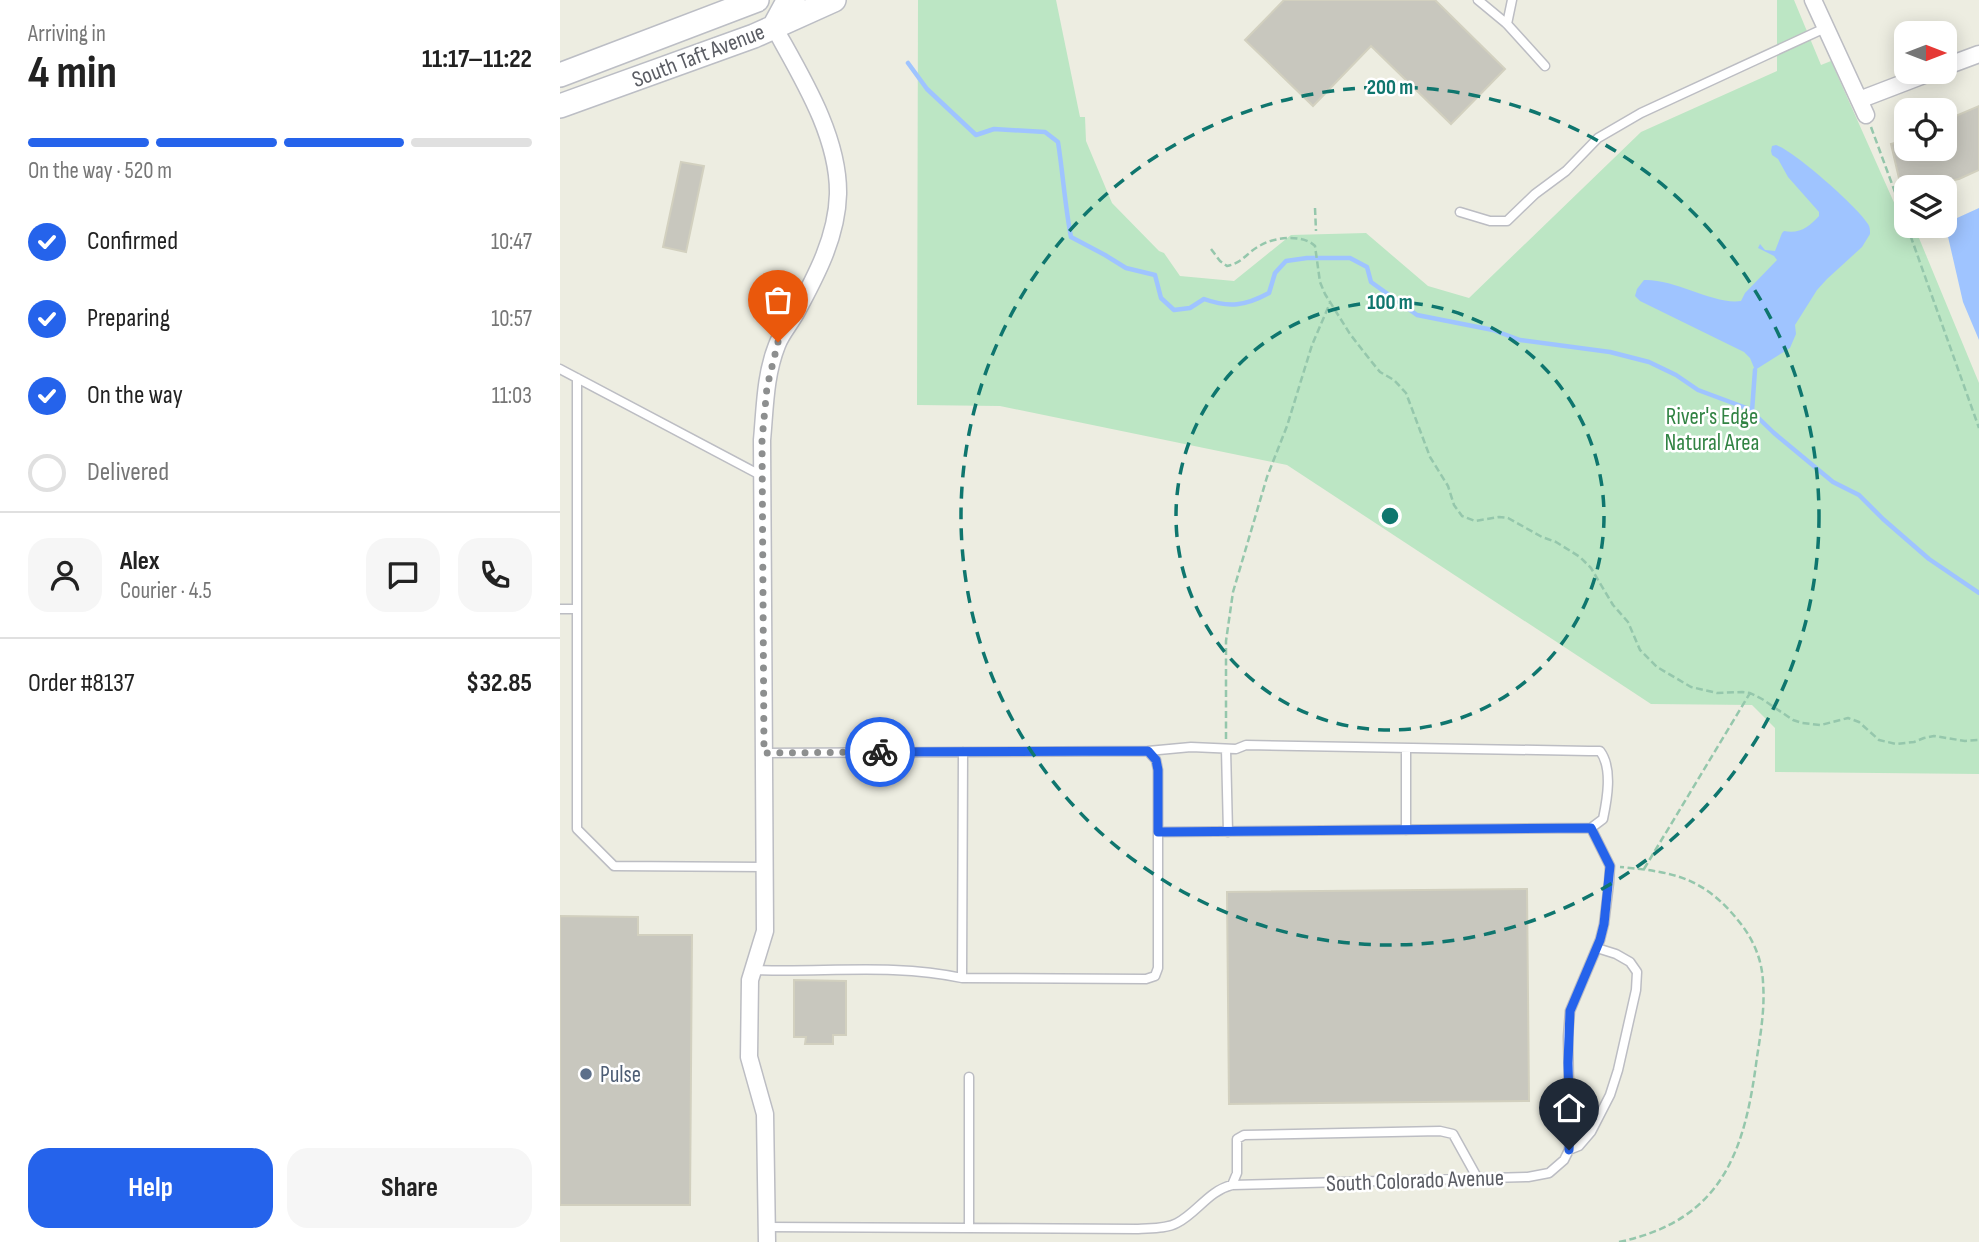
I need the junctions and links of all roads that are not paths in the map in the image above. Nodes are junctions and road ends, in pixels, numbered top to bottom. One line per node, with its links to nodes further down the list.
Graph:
1 (757, 0): 10 (main road, South Taft Avenue)
2 (793, 0): 8 (main road)
3 (834, 0): 8 (main road, South Taft Avenue)
4 (1478, 0): 7 (lane)
5 (1511, 0): 7 (lane)
6 (1813, 0): 9 (street)
7 (1507, 24): 13 (lane)
8 (774, 27): 10 (main road); 16 (main road, South Taft Avenue); 20 (street)
9 (1825, 27): 15 (street); 17 (lane)
10 (651, 41): 14 (main road, South Taft Avenue)
11 (1979, 54): 12 (street)
12 (1957, 62)
13 (1545, 66)
14 (560, 75)
15 (1908, 84)
16 (560, 106)
17 (1460, 212)
18 (560, 369): 19 (lane)
19 (577, 378): 20 (lane); 22 (lane)
20 (762, 476): 27 (street)
21 (560, 609): 22 (lane)
22 (578, 609): 32 (lane)
23 (1406, 748): 24 (lane); 28 (lane); 29 (lane)
24 (1226, 749): 25 (lane); 31 (lane)
25 (1148, 751): 26 (lane); 30 (lane)
26 (963, 752): 27 (lane); 35 (lane)
27 (764, 753): 32 (street)
28 (1591, 828): 29 (lane); 33 (lane)
29 (1406, 830): 31 (lane)
30 (1158, 832): 31 (lane); 35 (lane)
31 (1228, 832)
32 (765, 867): 34 (street)
33 (1597, 948): 37 (lane); 37 (lane, South Colorado Avenue)
34 (753, 970): 35 (lane); 41 (street)
35 (962, 978)
36 (969, 1077): 40 (lane)
37 (1569, 1150): 38 (lane, South Colorado Avenue)
38 (1478, 1178): 39 (lane, South Colorado Avenue); 39 (lane)
39 (1232, 1185): 40 (lane, South Colorado Avenue)
40 (969, 1228): 41 (lane, South Colorado Avenue)
41 (766, 1234)

